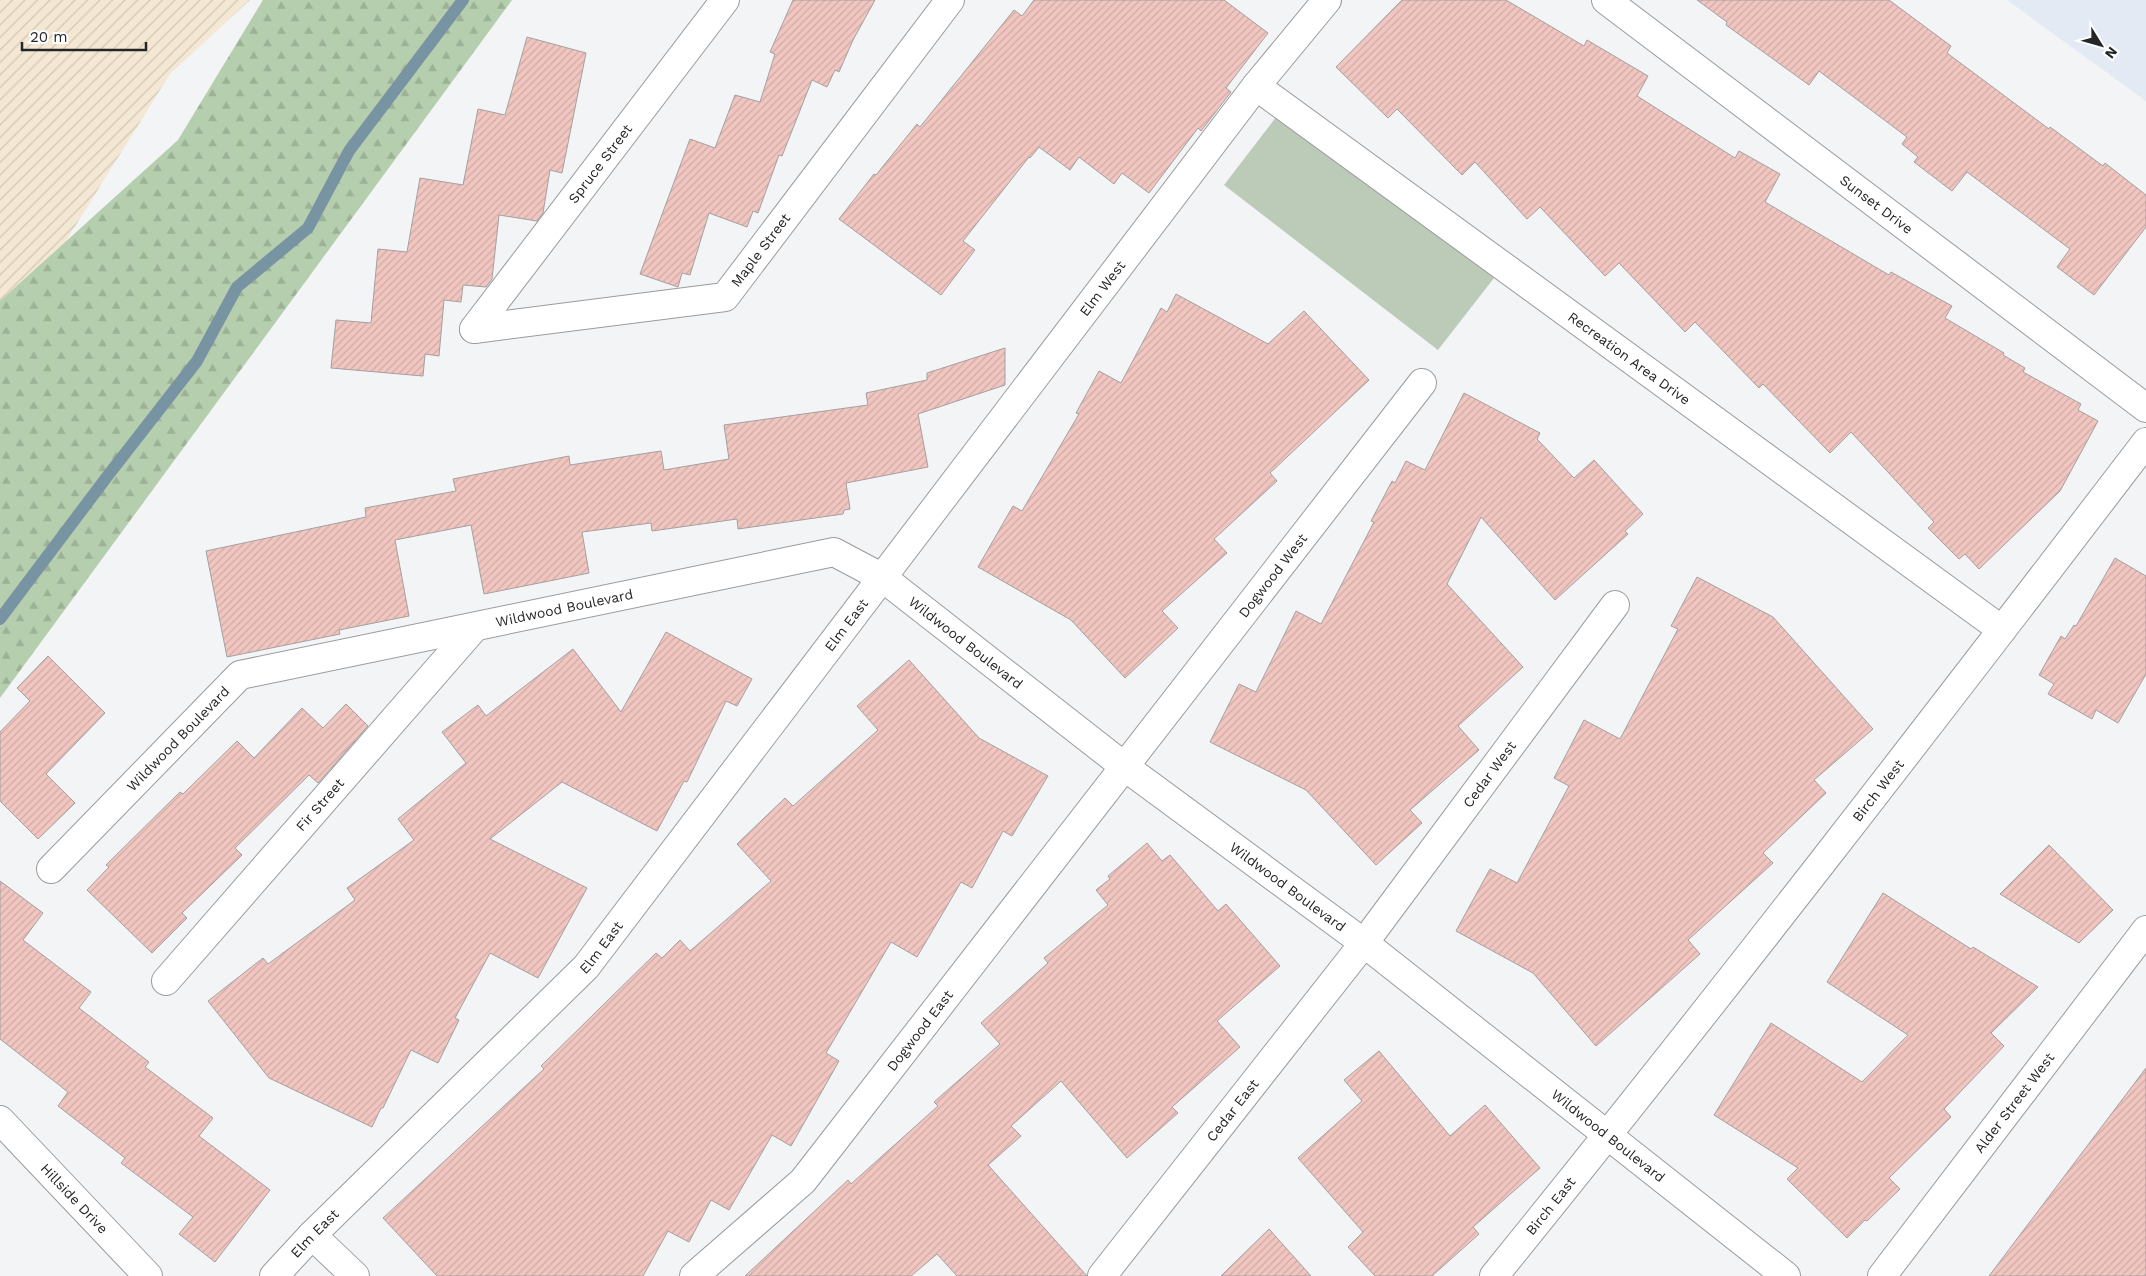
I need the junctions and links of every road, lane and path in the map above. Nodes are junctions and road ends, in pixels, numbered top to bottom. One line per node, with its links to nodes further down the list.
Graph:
1 (725, 0): 6 (street, Spruce Street)
2 (950, 0): 6 (street, Maple Street)
3 (1327, 0): 5 (street, Elm West)
4 (1606, 0): 8 (street, Sunset Drive)
5 (1256, 86): 10 (street, Elm West); 13 (street, Recreation Area Drive)
6 (474, 329)
7 (1422, 383): 14 (street, Dogwood West)
8 (2146, 408)
9 (2146, 442): 13 (street, Birch West)
10 (883, 578): 12 (street, Wildwood Boulevard); 14 (street, Wildwood Boulevard); 21 (street, Elm East)
11 (1615, 605): 17 (street, Cedar West)
12 (474, 628): 15 (street, Wildwood Boulevard); 18 (street, Fir Street)
13 (2002, 630): 20 (street, Birch West)
14 (1125, 768): 17 (street, Wildwood Boulevard); 25 (street, Dogwood East)
15 (51, 869)
16 (2146, 930): 29 (street, Alder Street West)
17 (1364, 943): 20 (street, Wildwood Boulevard); 26 (street, Cedar East)
18 (166, 981)
19 (0, 1120): 22 (street, Hillside Drive)
20 (1607, 1136): 27 (street, Birch East); 28 (street, Wildwood Boulevard)
21 (312, 1235): 23 (street, Elm East); 24 (street)
22 (148, 1276)
23 (274, 1276)
24 (355, 1276)
25 (694, 1276)
26 (1102, 1276)
27 (1494, 1276)
28 (1786, 1276)
29 (1882, 1276)

